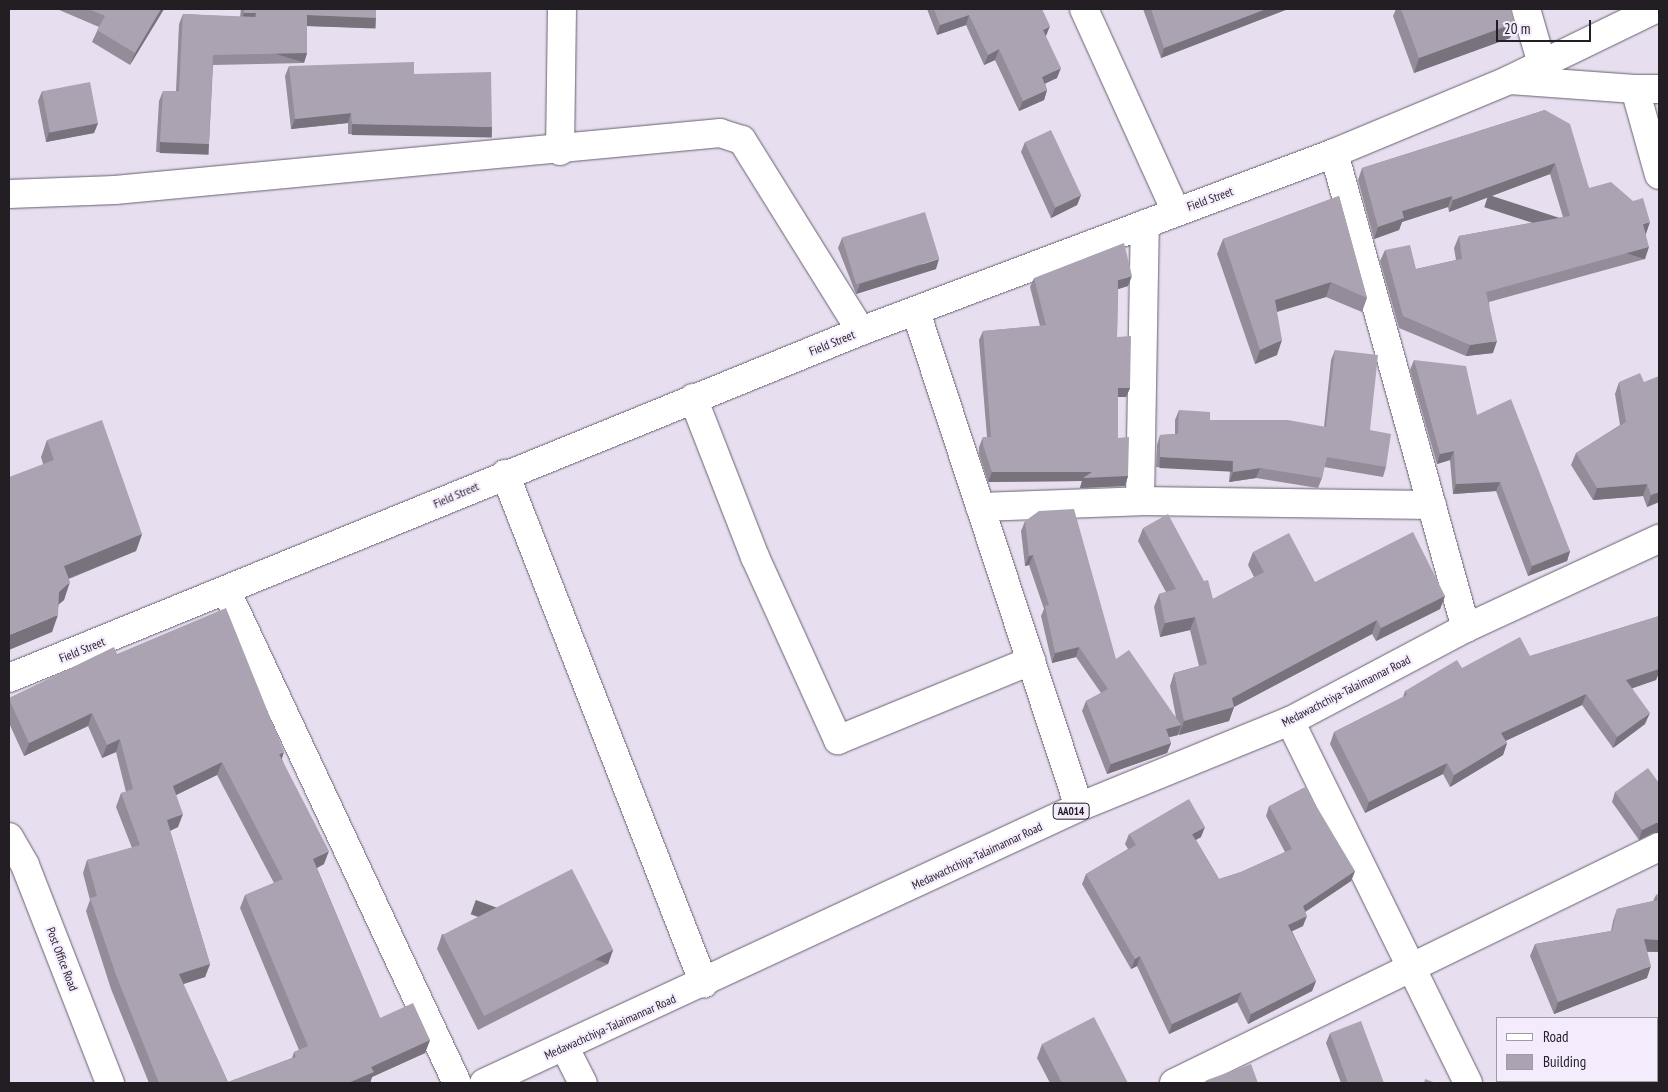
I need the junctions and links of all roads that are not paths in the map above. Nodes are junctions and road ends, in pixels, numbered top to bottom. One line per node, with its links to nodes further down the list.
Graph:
1 (562, 9): 8 (main road)
2 (1084, 9): 12 (main road)
3 (1526, 9): 5 (main road)
4 (1655, 9): 5 (main road, Field Street)
5 (1542, 64): 6 (main road, Field Street)
6 (1509, 80): 7 (main road); 9 (main road, Field Street)
7 (1647, 89): 10 (main road)
8 (560, 151): 11 (main road); 15 (main road)
9 (1334, 153): 12 (main road, Field Street); 19 (main road)
10 (1659, 175)
11 (9, 194)
12 (1176, 212): 13 (main road, Field Street)
13 (1144, 224): 14 (main road, Field Street); 18 (main road)
14 (916, 312): 15 (main road, Field Street); 20 (main road)
15 (861, 331): 16 (main road, Field Street)
16 (694, 398): 17 (main road, Field Street); 24 (main road)
17 (505, 474): 22 (main road, Field Street); 31 (main road)
18 (1140, 500): 19 (main road); 20 (main road)
19 (1432, 505): 23 (main road)
20 (980, 507): 24 (main road)
21 (1659, 539): 23 (main road, Medawachchiya-Talaimannar Road / AA014)
22 (227, 592): 25 (main road, Field Street); 34 (main road)
23 (1466, 628): 26 (main road, Medawachchiya-Talaimannar Road / AA014)
24 (1031, 661): 27 (main road)
25 (9, 678)
26 (1290, 721): 27 (main road, Medawachchiya-Talaimannar Road / AA014); 30 (main road)
27 (1079, 807): 31 (main road, Medawachchiya-Talaimannar Road / AA014)
28 (9, 837): 33 (main road, Post Office Road)
29 (1659, 847): 30 (main road)
30 (1411, 968): 37 (main road); 38 (main road)
31 (704, 984): 32 (main road, Medawachchiya-Talaimannar Road / AA014)
32 (565, 1048): 35 (main road, Medawachchiya-Talaimannar Road / AA014); 36 (main road)
33 (110, 1083)
34 (457, 1083)
35 (484, 1083)
36 (583, 1083)
37 (1174, 1083)
38 (1468, 1083)

